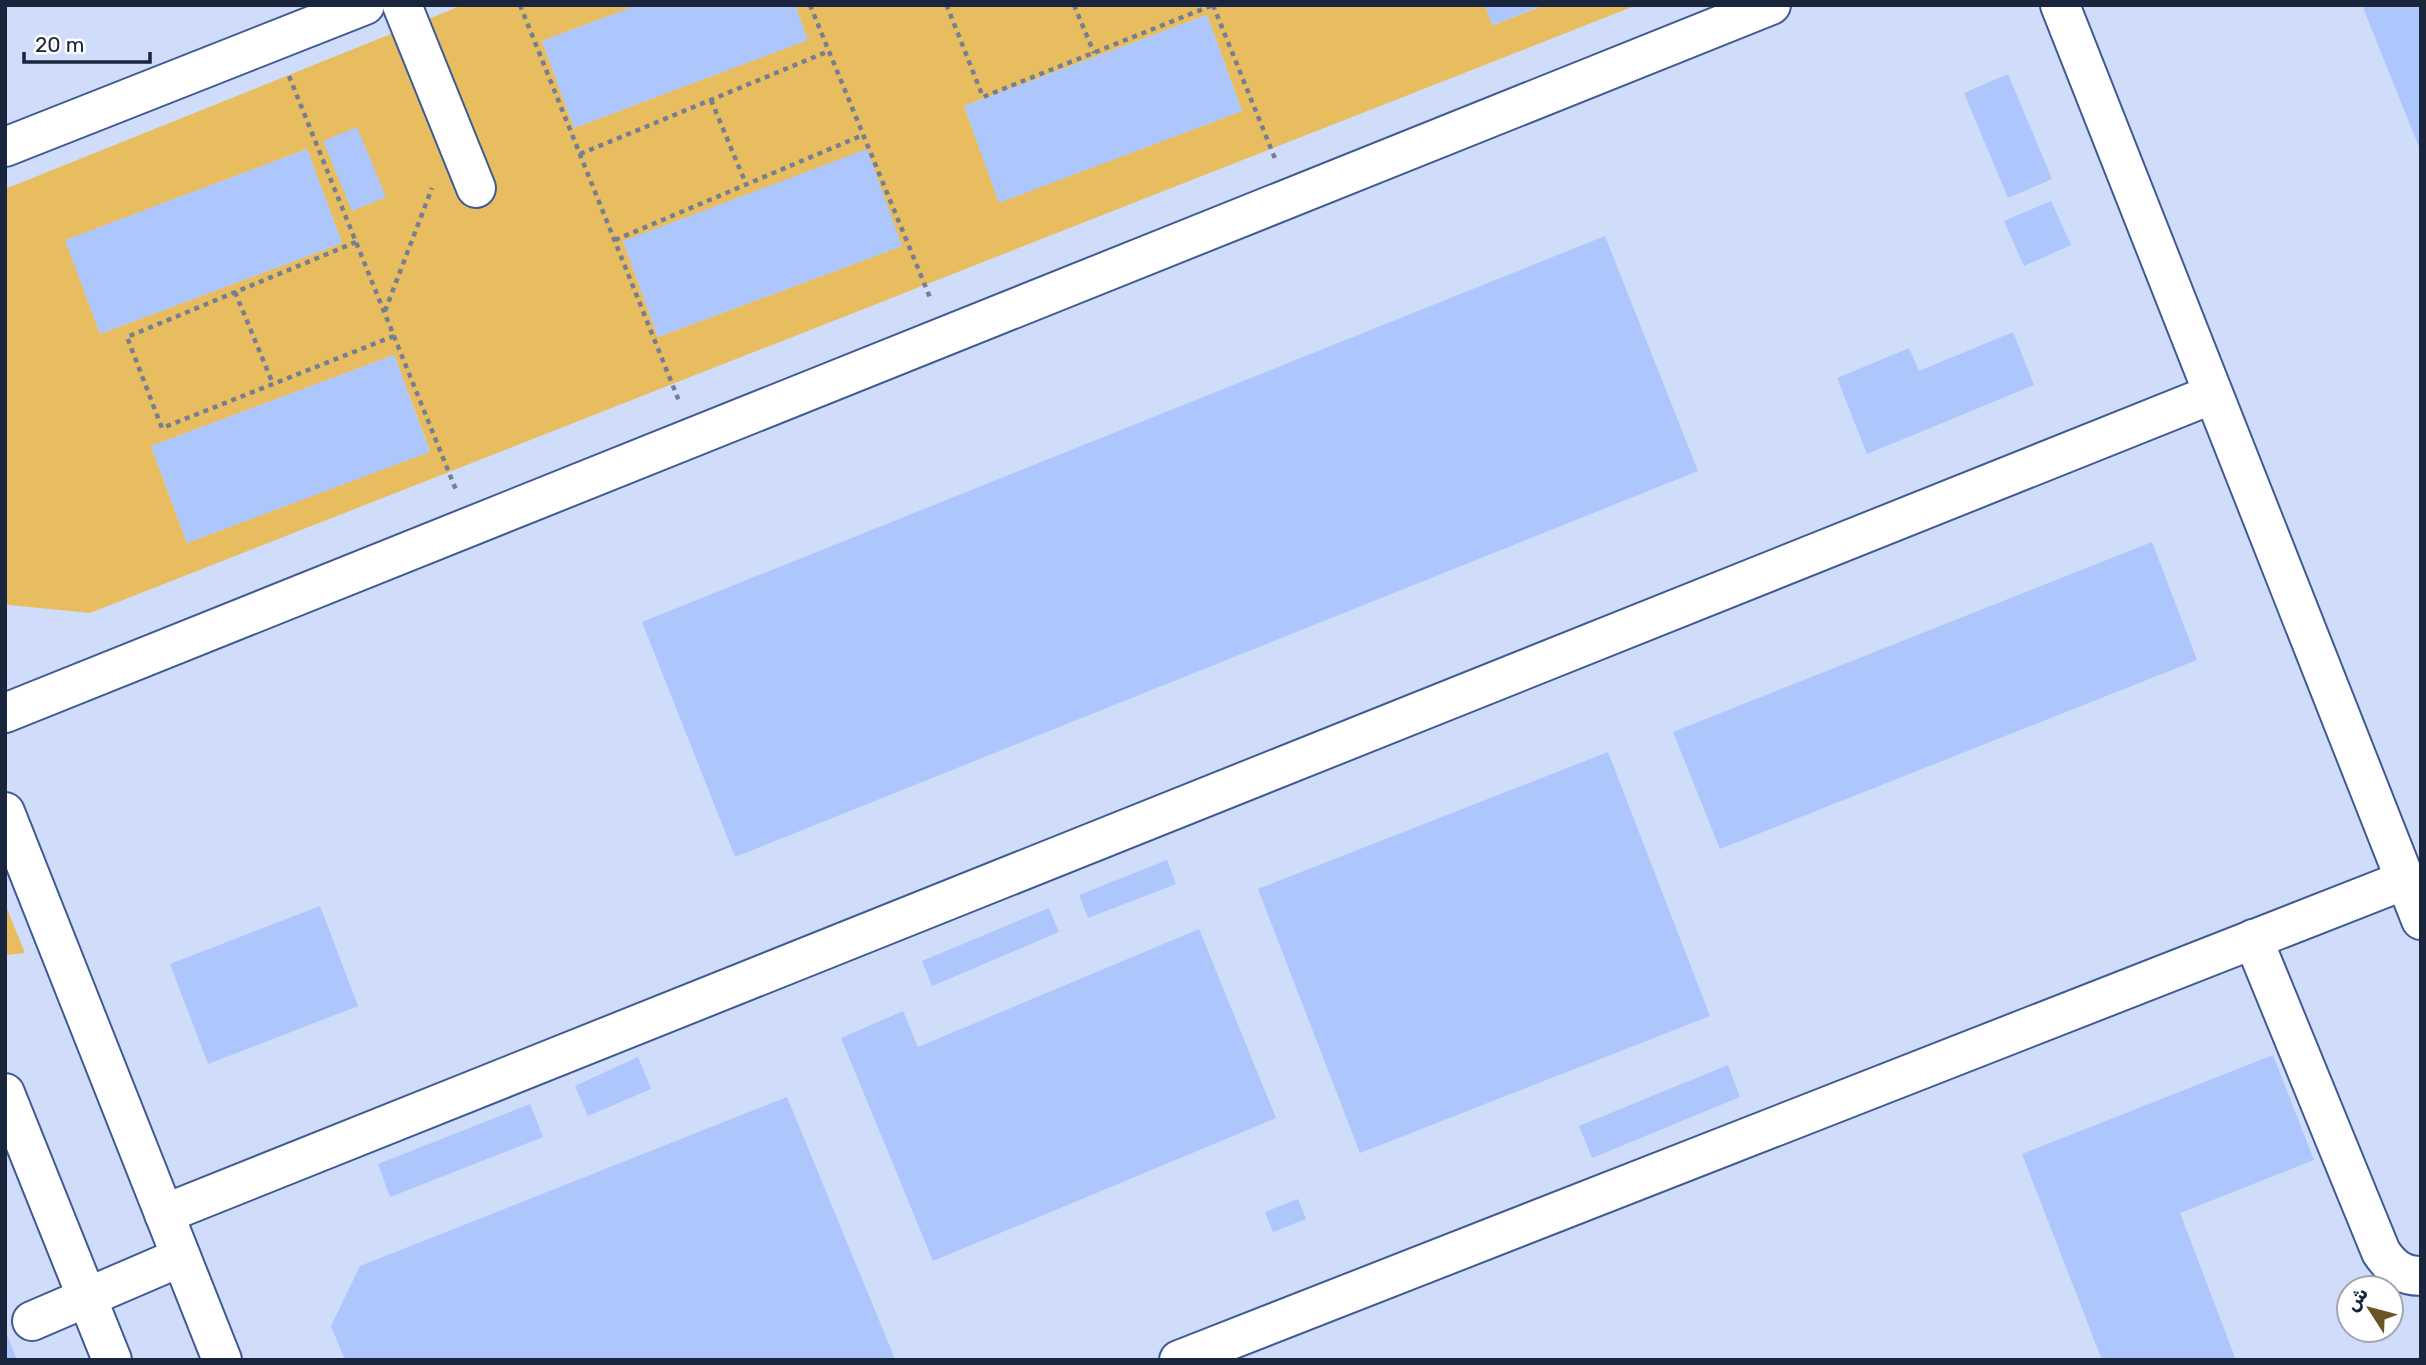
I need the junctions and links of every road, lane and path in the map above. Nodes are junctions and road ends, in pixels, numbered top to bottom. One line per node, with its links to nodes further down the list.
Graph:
1 (365, 5): 10 (lane)
2 (402, 5): 14 (lane)
3 (520, 5): 17 (path)
4 (810, 5): 11 (path)
5 (948, 5): 12 (path)
6 (1074, 5): 12 (path)
7 (1213, 5): 12 (path); 20 (path)
8 (1771, 5): 20 (lane)
9 (2060, 5): 28 (lane)
10 (274, 41): 16 (lane); 22 (path)
11 (829, 51): 13 (path); 15 (path)
12 (1094, 53)
13 (711, 100): 17 (path); 18 (path)
14 (453, 131): 19 (lane); 24 (path)
15 (863, 135): 18 (path); 26 (path)
16 (5, 147)
17 (580, 154): 21 (path)
18 (746, 184): 21 (path)
19 (476, 188)
20 (1291, 198): 26 (lane)
21 (615, 240): 29 (path)
22 (356, 242): 23 (path); 24 (path)
23 (235, 292): 27 (path); 27 (path)
24 (384, 312): 25 (path)
25 (394, 336): 27 (path); 30 (path)
26 (946, 337): 29 (lane)
27 (273, 384)
28 (2213, 394): 33 (lane); 37 (lane)
29 (694, 437): 30 (lane)
30 (471, 527): 31 (lane)
31 (5, 713)
32 (5, 812): 37 (lane)
33 (2405, 880): 34 (lane); 35 (lane)
34 (2421, 920)
35 (2253, 939): 39 (lane); 44 (lane)
36 (5, 1093): 40 (lane)
37 (164, 1214): 38 (lane)
38 (181, 1257): 40 (lane); 43 (lane)
39 (2421, 1276)
40 (87, 1297): 41 (lane); 42 (lane)
41 (32, 1321)
42 (112, 1360)
43 (222, 1360)
44 (1179, 1360)

